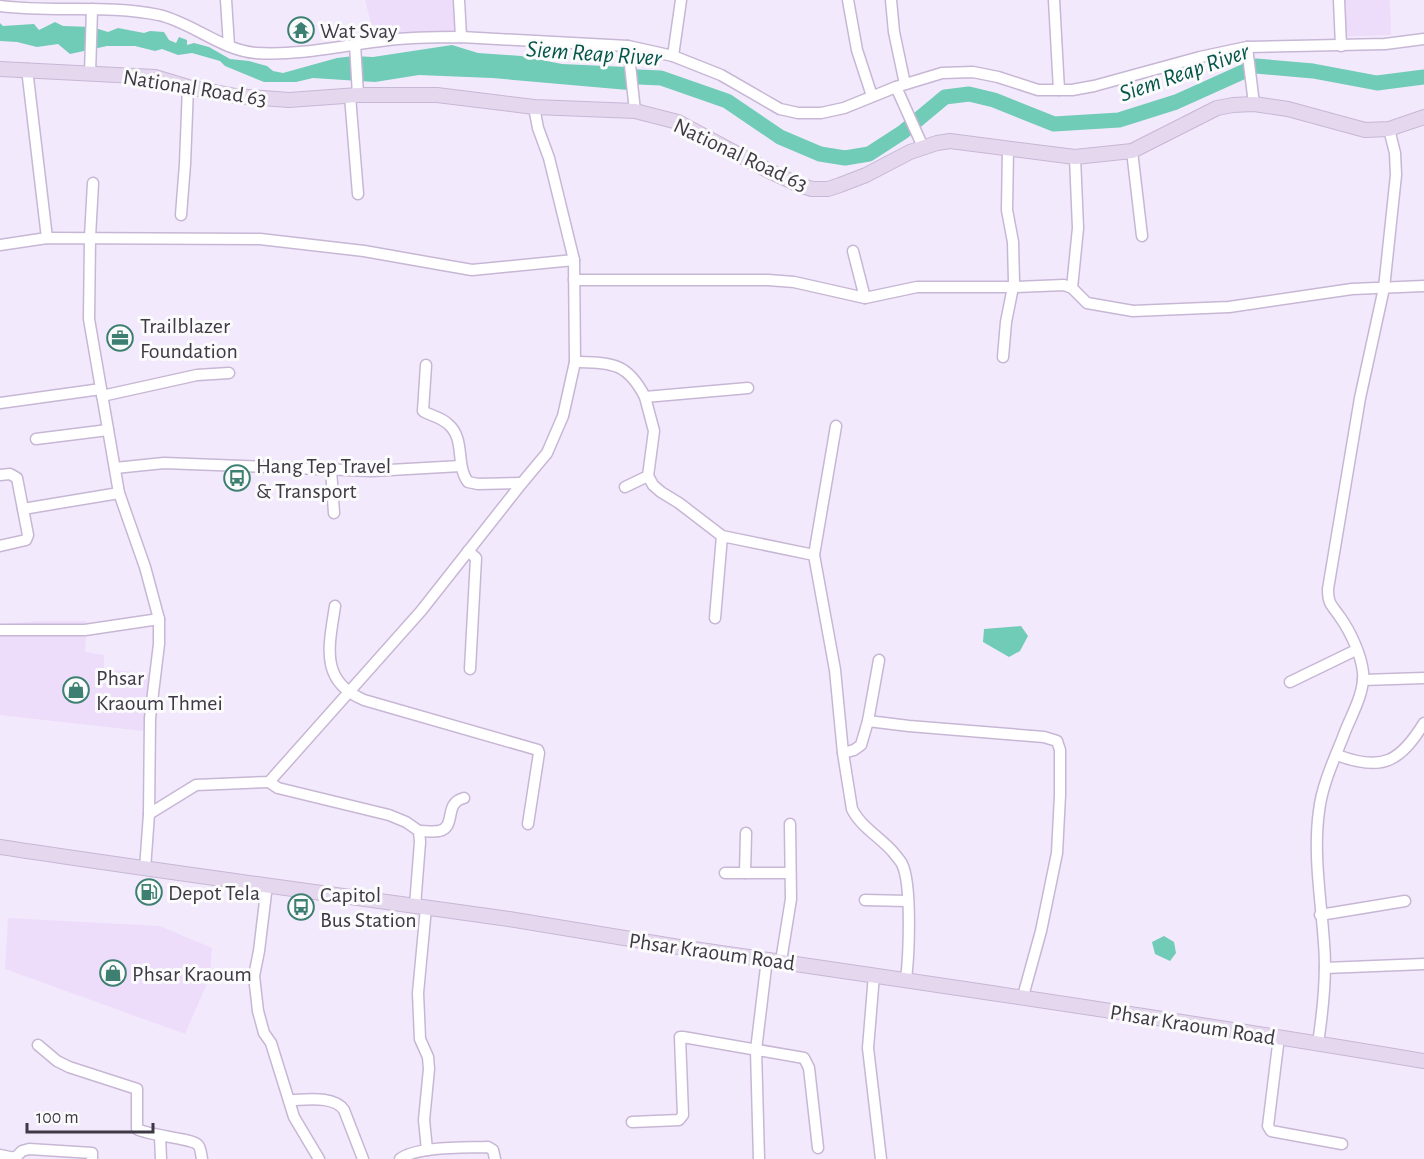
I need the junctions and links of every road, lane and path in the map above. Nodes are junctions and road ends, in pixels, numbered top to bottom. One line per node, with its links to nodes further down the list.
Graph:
1 (226, 0): 12 (street)
2 (459, 0): 10 (street)
3 (681, 0): 17 (street)
4 (848, 0): 25 (street)
5 (891, 0): 21 (street)
6 (1054, 0): 23 (street)
7 (1339, 0): 13 (street)
8 (0, 6): 9 (street)
9 (92, 13): 12 (street); 18 (street)
10 (461, 37): 14 (street); 15 (street)
11 (1424, 39): 13 (street)
12 (230, 46): 14 (street)
13 (1341, 46): 16 (street)
14 (355, 48): 24 (street)
15 (628, 50): 17 (street); 27 (street)
16 (1247, 50): 23 (street); 26 (street)
17 (674, 56): 25 (street)
18 (91, 66): 20 (street, National Road 63); 22 (street, National Road 63)
19 (0, 69): 20 (street, National Road 63)
20 (27, 69): 40 (street)
21 (900, 85): 23 (street); 25 (street); 31 (street)
22 (188, 87): 24 (street, National Road 63); 37 (street)
23 (1059, 90)
24 (355, 92): 28 (street, National Road 63); 36 (street)
25 (872, 96)
26 (1254, 104): 30 (street, National Road 63); 33 (street, National Road 63)
27 (634, 106): 28 (street, National Road 63); 31 (street, National Road 63)
28 (534, 107): 43 (street)
29 (1424, 117): 30 (street, National Road 63)
30 (1389, 129): 48 (street)
31 (923, 147): 32 (street, National Road 63)
32 (1008, 148): 34 (street, National Road 63); 46 (street)
33 (1132, 151): 34 (street, National Road 63); 38 (street)
34 (1075, 157): 47 (street)
35 (93, 183): 39 (street)
36 (357, 194)
37 (181, 215)
38 (1142, 236)
39 (90, 237): 40 (street); 43 (street); 55 (street)
40 (47, 238): 41 (street)
41 (0, 245)
42 (853, 251): 49 (street)
43 (574, 260): 44 (street)
44 (574, 280): 49 (street); 51 (street)
45 (1424, 286): 48 (street)
46 (1013, 287): 47 (street); 49 (street); 50 (street)
47 (1072, 288): 48 (street)
48 (1384, 288): 79 (street)
49 (865, 298)
50 (1003, 357)
51 (575, 362): 56 (street); 66 (street)
52 (426, 365): 61 (street)
53 (229, 374): 55 (street)
54 (748, 388): 56 (street)
55 (102, 393): 57 (street); 59 (street)
56 (645, 397): 65 (street)
57 (0, 404)
58 (836, 426): 74 (street)
59 (108, 430): 60 (street); 62 (street)
60 (36, 439)
61 (461, 466): 63 (street); 66 (street)
62 (115, 468): 63 (street); 68 (street)
63 (331, 469): 70 (street)
64 (0, 475): 69 (street)
65 (648, 476): 67 (street); 71 (street)
66 (522, 483): 73 (street)
67 (625, 487)
68 (119, 493): 69 (street); 77 (street)
69 (23, 509): 72 (street)
70 (334, 513)
71 (722, 536): 74 (street); 76 (street)
72 (0, 546)
73 (468, 551): 81 (street); 85 (street)
74 (814, 555): 88 (street)
75 (336, 606): 85 (street)
76 (715, 618)
77 (159, 619): 78 (street); 92 (street)
78 (0, 631)
79 (1356, 650): 83 (street); 84 (street)
80 (879, 660): 86 (street)
81 (470, 669)
82 (1424, 678): 83 (street)
83 (1363, 680): 89 (street)
84 (1290, 682)
85 (350, 694): 90 (street); 93 (street)
86 (868, 721): 88 (street); 113 (street)
87 (1424, 723): 89 (street)
88 (843, 753): 104 (street)
89 (1337, 755): 107 (street)
90 (269, 782): 92 (street); 95 (street)
91 (464, 798): 95 (street)
92 (149, 814): 98 (street)
93 (528, 824)
94 (790, 824): 101 (street)
95 (419, 831): 106 (street)
96 (746, 833): 100 (street)
97 (0, 848): 98 (street, Phsar Kraoum Road)
98 (145, 869): 102 (street, Phsar Kraoum Road)
99 (725, 873): 100 (street)
100 (745, 873): 101 (street)
101 (790, 873): 108 (street)
102 (267, 885): 106 (street, Phsar Kraoum Road); 119 (street)
103 (865, 900): 104 (street)
104 (907, 901): 112 (street)
105 (1405, 901): 107 (street)
106 (421, 907): 108 (street, Phsar Kraoum Road); 124 (street)
107 (1320, 915): 110 (street)
108 (774, 960): 111 (street, Phsar Kraoum Road); 117 (street)
109 (1424, 964): 110 (street)
110 (1325, 968): 115 (street)
111 (874, 975): 112 (street, Phsar Kraoum Road); 134 (street)
112 (906, 979): 113 (street, Phsar Kraoum Road)
113 (1023, 996): 114 (street, Phsar Kraoum Road)
114 (1279, 1037): 115 (street, Phsar Kraoum Road); 122 (street)
115 (1318, 1043): 118 (street, Phsar Kraoum Road)
116 (38, 1045): 121 (street)
117 (756, 1050): 120 (street); 123 (street); 133 (street)
118 (1424, 1061)
119 (289, 1100): 129 (street); 130 (street)
120 (632, 1122)
121 (160, 1136): 127 (street); 128 (street)
122 (1342, 1144)
123 (818, 1148)
124 (427, 1150): 131 (street); 132 (street)
125 (0, 1155): 126 (street)
126 (92, 1159)
127 (161, 1159)
128 (202, 1159)
129 (319, 1159)
130 (363, 1159)
131 (400, 1159)
132 (495, 1159)
133 (759, 1159)
134 (881, 1159)

